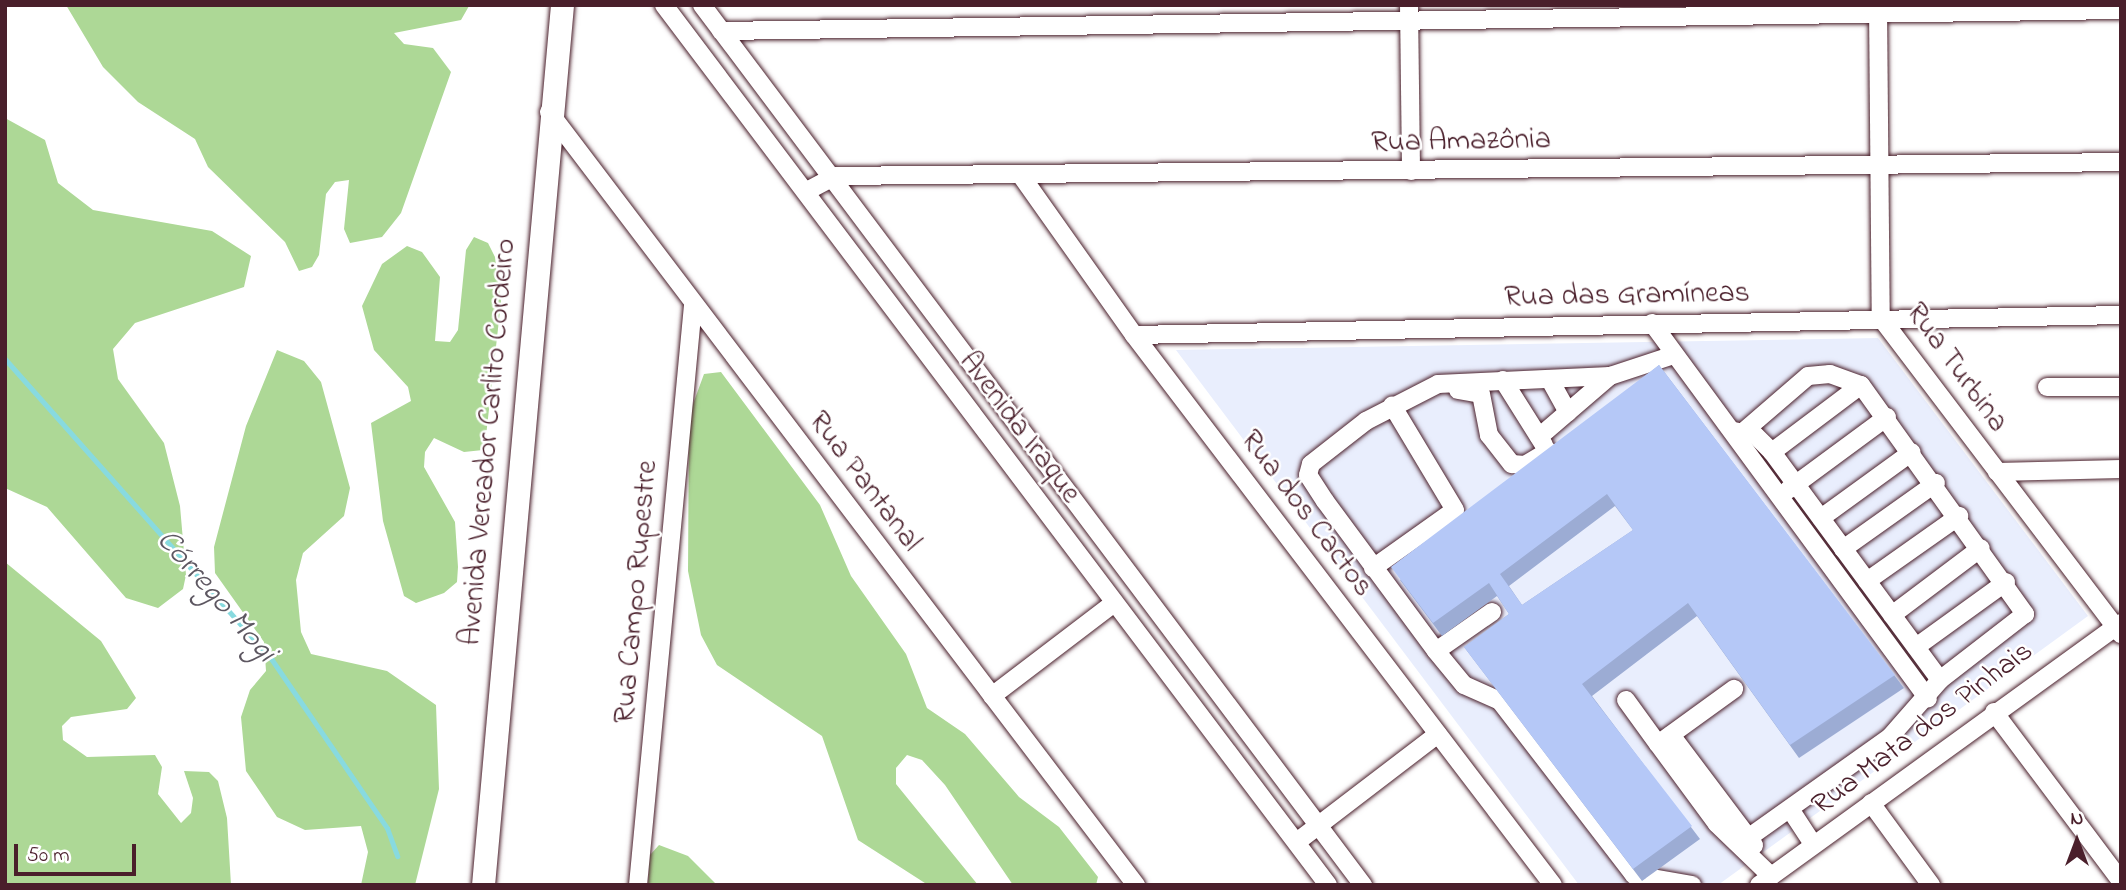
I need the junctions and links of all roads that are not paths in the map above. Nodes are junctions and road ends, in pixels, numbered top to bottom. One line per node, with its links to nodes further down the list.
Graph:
1 (562, 5): 8 (main road, Avenida Vereador Carlito Cordeiro)
2 (664, 5): 14 (street, Avenida Iraque)
3 (702, 5): 7 (street, Avenida Iraque)
4 (1878, 10): 5 (street); 6 (street); 10 (street, Rua Turbina)
5 (2121, 10)
6 (1410, 13): 7 (street); 11 (street)
7 (721, 31): 13 (street, Avenida Iraque)
8 (549, 112): 15 (street, Rua Pantanal); 72 (main road, Avenida Vereador Carlito Cordeiro)
9 (2121, 162): 10 (street, Rua Amazônia)
10 (1879, 166): 11 (street, Rua Amazônia); 17 (street, Rua Turbina)
11 (1411, 171): 12 (street, Rua Amazônia)
12 (1020, 174): 13 (street, Rua Amazônia); 19 (street, Rua dos Cactos)
13 (835, 176): 14 (street, Rua Amazônia); 66 (street, Avenida Iraque)
14 (807, 191): 49 (street, Avenida Iraque)
15 (692, 305): 58 (street, Rua Pantanal); 73 (street, Rua Campo Rupestre)
16 (2121, 315): 17 (street, Rua das Gramíneas)
17 (1881, 318): 18 (street, Rua das Gramíneas); 37 (street, Rua Turbina)
18 (1652, 323): 19 (street, Rua das Gramíneas); 20 (street)
19 (1134, 335): 62 (street, Rua dos Cactos)
20 (1676, 358): 21 (street); 27 (street); 32 (street)
21 (1610, 376): 23 (street); 29 (street)
22 (1503, 380): 23 (street); 28 (street); 33 (street)
23 (1549, 380): 29 (street)
24 (1861, 385): 30 (street); 32 (street); 34 (street)
25 (2047, 387): 26 (street)
26 (2121, 387)
27 (1634, 392)
28 (1395, 409): 33 (street); 46 (street); 46 (street)
29 (1568, 412): 33 (street)
30 (1887, 417): 35 (street); 39 (street)
31 (1579, 430): 33 (street)
32 (1737, 431): 34 (street); 40 (street)
33 (1544, 444)
34 (1772, 452): 39 (street)
35 (1912, 452): 38 (street); 42 (street)
36 (2121, 469): 37 (street)
37 (1997, 472): 53 (street, Rua Turbina)
38 (1936, 483): 41 (street); 43 (street)
39 (1796, 485): 40 (street); 42 (street)
40 (1779, 496): 45 (street)
41 (1959, 516): 44 (street); 47 (street)
42 (1821, 518): 43 (street)
43 (1841, 546): 45 (street); 47 (street)
44 (1981, 548): 48 (street); 50 (street)
45 (1823, 556): 52 (street)
46 (1373, 568): 55 (street)
47 (1867, 581): 50 (street)
48 (2006, 582): 54 (street); 56 (street)
49 (1114, 603): 58 (street); 68 (street, Avenida Iraque)
50 (1889, 610): 52 (street); 54 (street)
51 (1492, 612): 55 (street)
52 (1867, 617): 59 (street)
53 (2118, 626): 61 (street, Rua Mata dos Pinhais)
54 (1916, 647): 56 (street)
55 (1436, 651): 78 (street)
56 (1940, 680): 59 (street)
57 (1734, 689): 63 (street)
58 (992, 696): 74 (street, Rua Pantanal)
59 (1928, 699): 65 (street)
60 (1626, 700): 63 (street)
61 (1994, 712): 64 (street, Rua Mata dos Pinhais); 71 (street)
62 (1438, 734): 66 (street); 77 (street, Rua dos Cactos)
63 (1665, 740): 67 (street); 70 (street)
64 (1871, 803): 69 (street, Rua Mata dos Pinhais); 79 (street)
65 (1790, 809): 67 (street); 69 (street)
66 (1320, 825): 68 (street); 76 (street, Avenida Iraque)
67 (1748, 838): 70 (street)
68 (1298, 841): 75 (street, Avenida Iraque)
69 (1814, 844): 70 (street, Rua Mata dos Pinhais)
70 (1769, 877)
71 (2121, 881)
72 (482, 885)
73 (638, 885)
74 (1136, 885)
75 (1328, 885)
76 (1363, 885)
77 (1553, 885)
78 (1692, 885)
79 (1931, 885)

